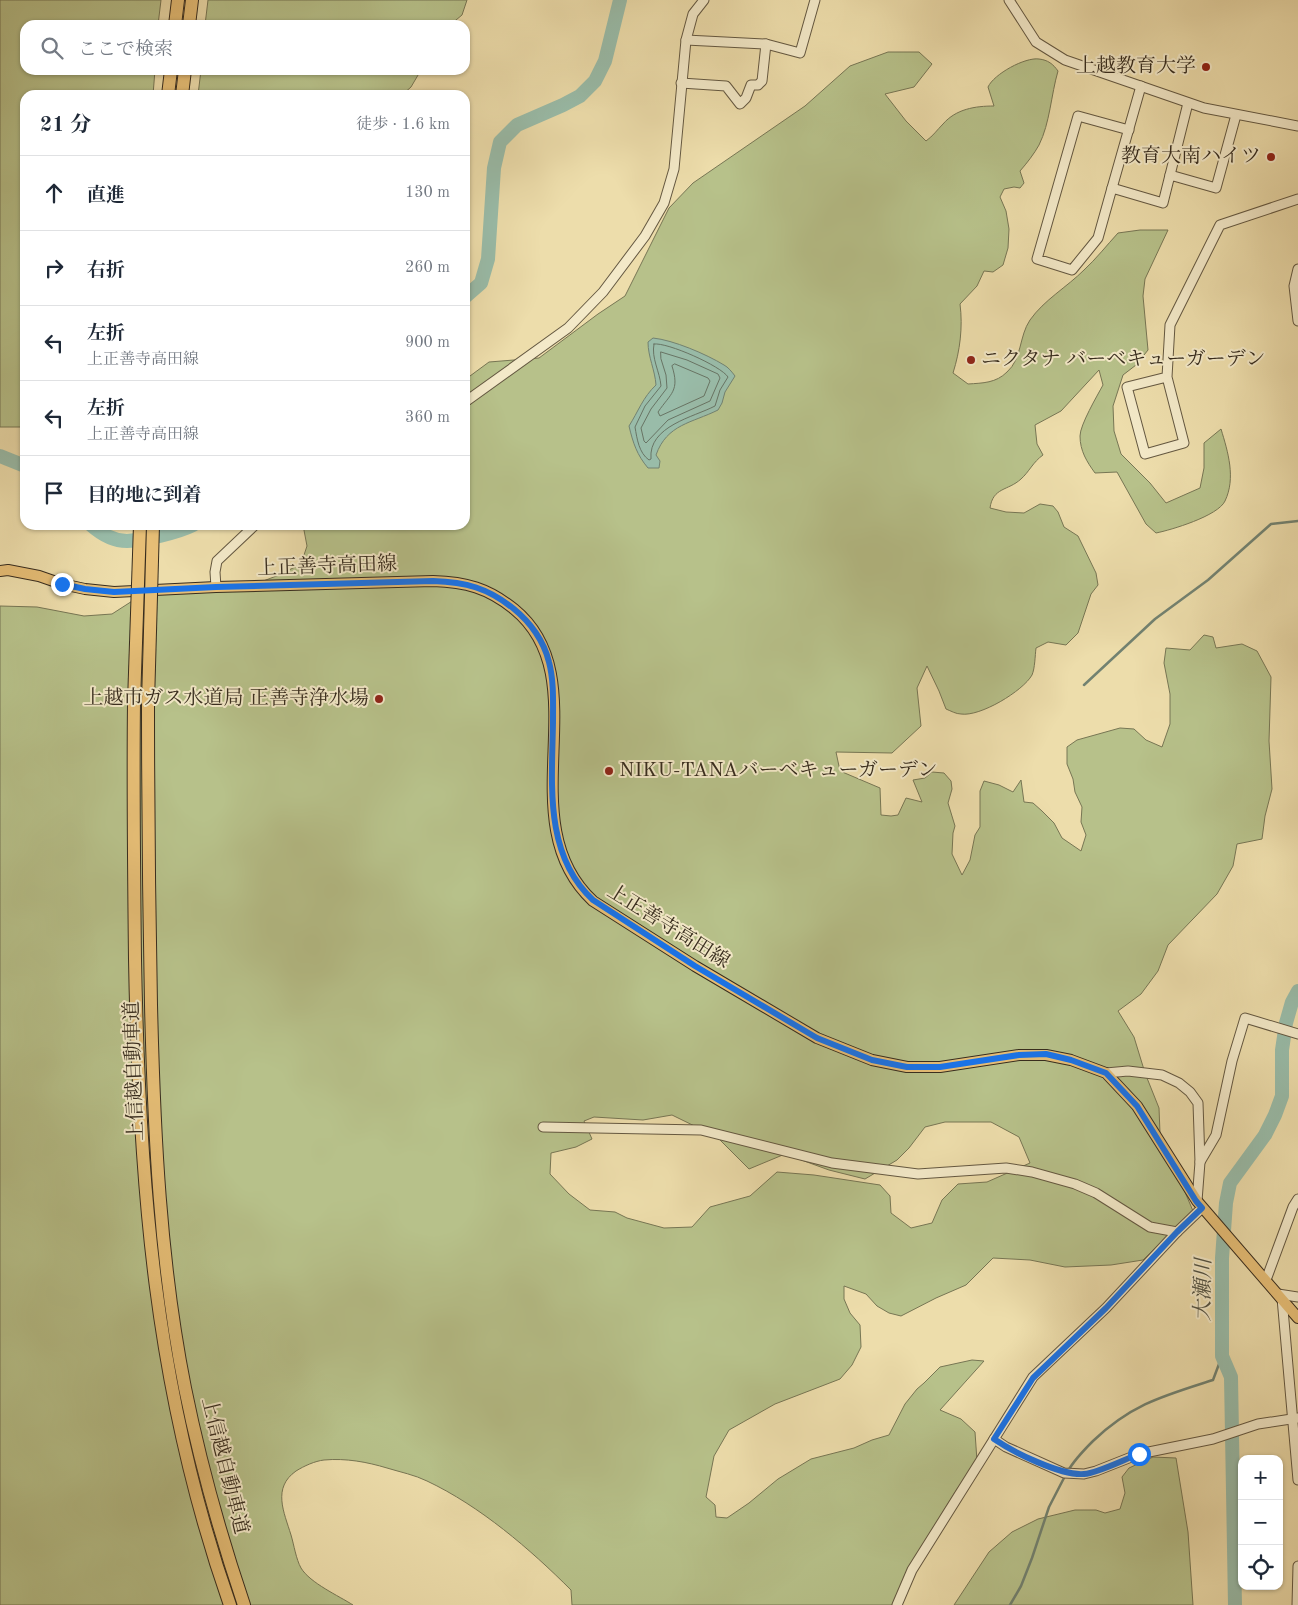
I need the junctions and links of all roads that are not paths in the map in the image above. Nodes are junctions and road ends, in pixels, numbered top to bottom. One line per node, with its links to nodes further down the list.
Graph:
1 (178, 0): 6 (highway)
2 (192, 0): 7 (highway)
3 (704, 0): 8 (street)
4 (815, 0): 9 (street)
5 (1009, 0): 13 (street)
6 (176, 20)
7 (190, 20)
8 (686, 40): 9 (street); 12 (street)
9 (766, 44): 12 (street)
10 (170, 75): 14 (highway)
11 (184, 75): 15 (highway)
12 (681, 83): 26 (street)
13 (1141, 86): 16 (street); 19 (street)
14 (169, 90)
15 (183, 90)
16 (1188, 102): 17 (street); 20 (street)
17 (1236, 115): 18 (street); 20 (street)
18 (1298, 126)
19 (1129, 130): 21 (street); 21 (street)
20 (1170, 175): 21 (street)
21 (1112, 188)
22 (1298, 199): 25 (street)
23 (1298, 269): 24 (street)
24 (1298, 321)
25 (1168, 377): 25 (street)
26 (470, 398)
27 (140, 530): 47 (highway, 上信越自動車道, bridge)
28 (153, 530): 48 (highway, 上信越自動車道, bridge)
29 (250, 530): 31 (street)
30 (0, 570): 31 (main road, 上正善寺高田線)
31 (216, 587): 33 (main road, 上正善寺高田線)
32 (1298, 1034): 35 (street)
33 (1106, 1073): 35 (street); 37 (main road, 上正善寺高田線)
34 (543, 1127): 38 (street)
35 (1200, 1162): 37 (street)
36 (1298, 1198): 39 (street)
37 (1200, 1205): 38 (street); 39 (main road, 上正善寺高田線)
38 (1177, 1232): 44 (street)
39 (1266, 1280): 40 (main road, 上正善寺高田線)
40 (1280, 1296): 41 (street); 42 (main road, 上正善寺高田線); 43 (street)
41 (1298, 1297)
42 (1298, 1318)
43 (1295, 1419): 44 (street); 45 (street)
44 (994, 1439): 49 (street)
45 (1298, 1480)
46 (1298, 1566): 50 (street)
47 (230, 1605)
48 (244, 1605)
49 (897, 1605)
50 (1297, 1605)

